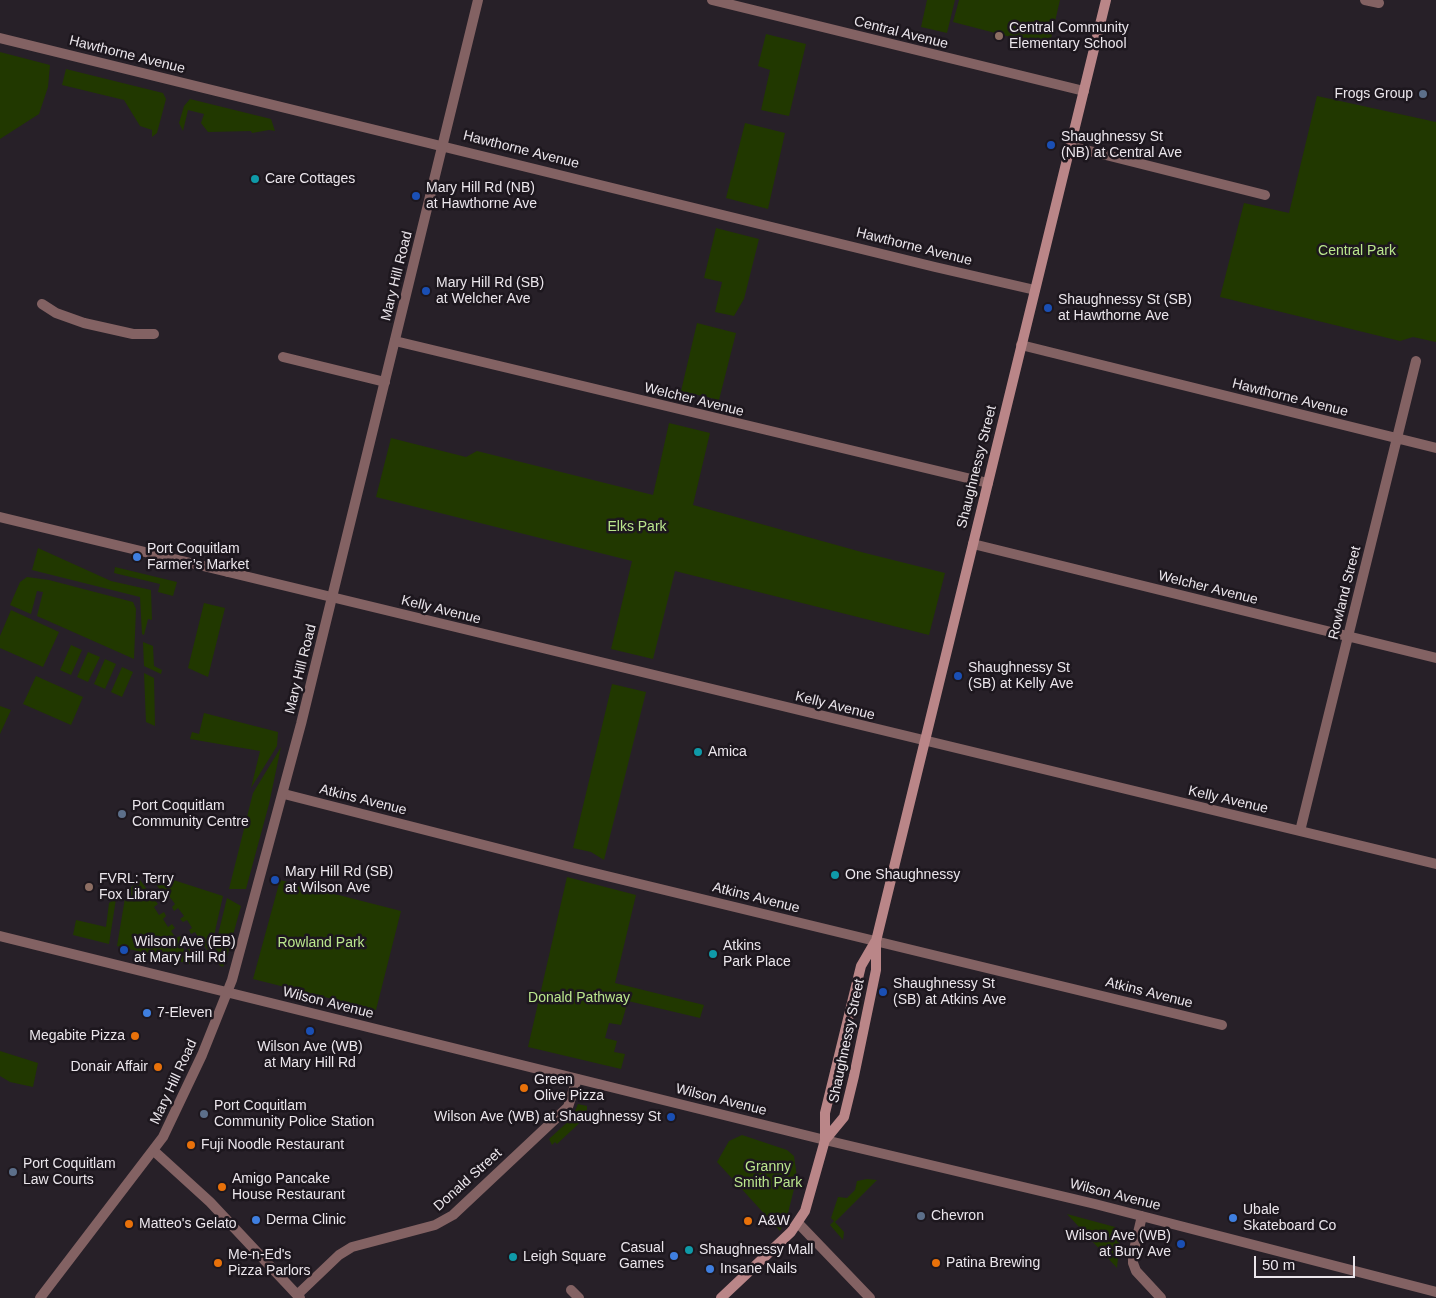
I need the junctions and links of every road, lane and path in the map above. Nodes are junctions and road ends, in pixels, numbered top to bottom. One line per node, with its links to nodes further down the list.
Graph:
1 (478, 0): 8 (street, Mary Hill Road)
2 (712, 0): 7 (street, Central Avenue)
3 (1106, 0): 7 (main road, Shaughnessy Street)
4 (1365, 0): 5 (street)
5 (1379, 4)
6 (0, 38): 8 (street, Hawthorne Avenue)
7 (1084, 91): 9 (main road, Shaughnessy Street)
8 (442, 146): 11 (street, Hawthorne Avenue); 14 (street, Mary Hill Road)
9 (1070, 146): 10 (street); 11 (main road, Shaughnessy Street)
10 (1265, 196)
11 (1035, 290): 15 (main road, Shaughnessy Street)
12 (42, 304): 13 (street)
13 (154, 334)
14 (395, 341): 18 (street, Mary Hill Road); 21 (street, Welcher Avenue)
15 (1021, 345): 19 (street, Hawthorne Avenue); 21 (main road, Shaughnessy Street)
16 (283, 358): 18 (street)
17 (1416, 362): 19 (street, Rowland Street)
18 (385, 382): 24 (street, Mary Hill Road)
19 (1397, 438): 20 (street, Hawthorne Avenue); 25 (street, Rowland Street)
20 (1436, 448)
21 (988, 484): 23 (main road, Shaughnessy Street)
22 (0, 517): 24 (street, Kelly Avenue)
23 (973, 544): 25 (street, Welcher Avenue); 27 (main road, Shaughnessy Street)
24 (333, 598): 27 (street, Kelly Avenue); 28 (street, Mary Hill Road)
25 (1349, 636): 26 (street, Welcher Avenue); 29 (street, Rowland Street)
26 (1436, 658)
27 (924, 742): 29 (street, Kelly Avenue); 32 (main road, Shaughnessy Street)
28 (284, 794): 32 (street, Atkins Avenue); 33 (street, Mary Hill Road)
29 (1300, 832): 30 (street, Kelly Avenue)
30 (1436, 864)
31 (0, 936): 33 (street, Wilson Avenue)
32 (876, 941): 34 (street, Atkins Avenue); 36 (main road, Shaughnessy Street); 36 (main road, Shaughnessy Street)
33 (228, 992): 35 (street, Wilson Avenue); 37 (street, Mary Hill Road)
34 (1222, 1025)
35 (577, 1079): 36 (street, Wilson Avenue); 42 (street, Donald Street)
36 (825, 1140): 38 (street, Wilson Avenue); 39 (main road, Shaughnessy Street)
37 (154, 1152): 42 (street); 43 (street, Mary Hill Road)
38 (1142, 1216): 41 (street, Wilson Avenue); 47 (street)
39 (798, 1223): 45 (main road, Shaughnessy Street); 46 (street)
40 (571, 1290): 44 (street)
41 (1436, 1292)
42 (298, 1296)
43 (40, 1298)
44 (579, 1298)
45 (721, 1298)
46 (870, 1298)
47 (1161, 1298)

